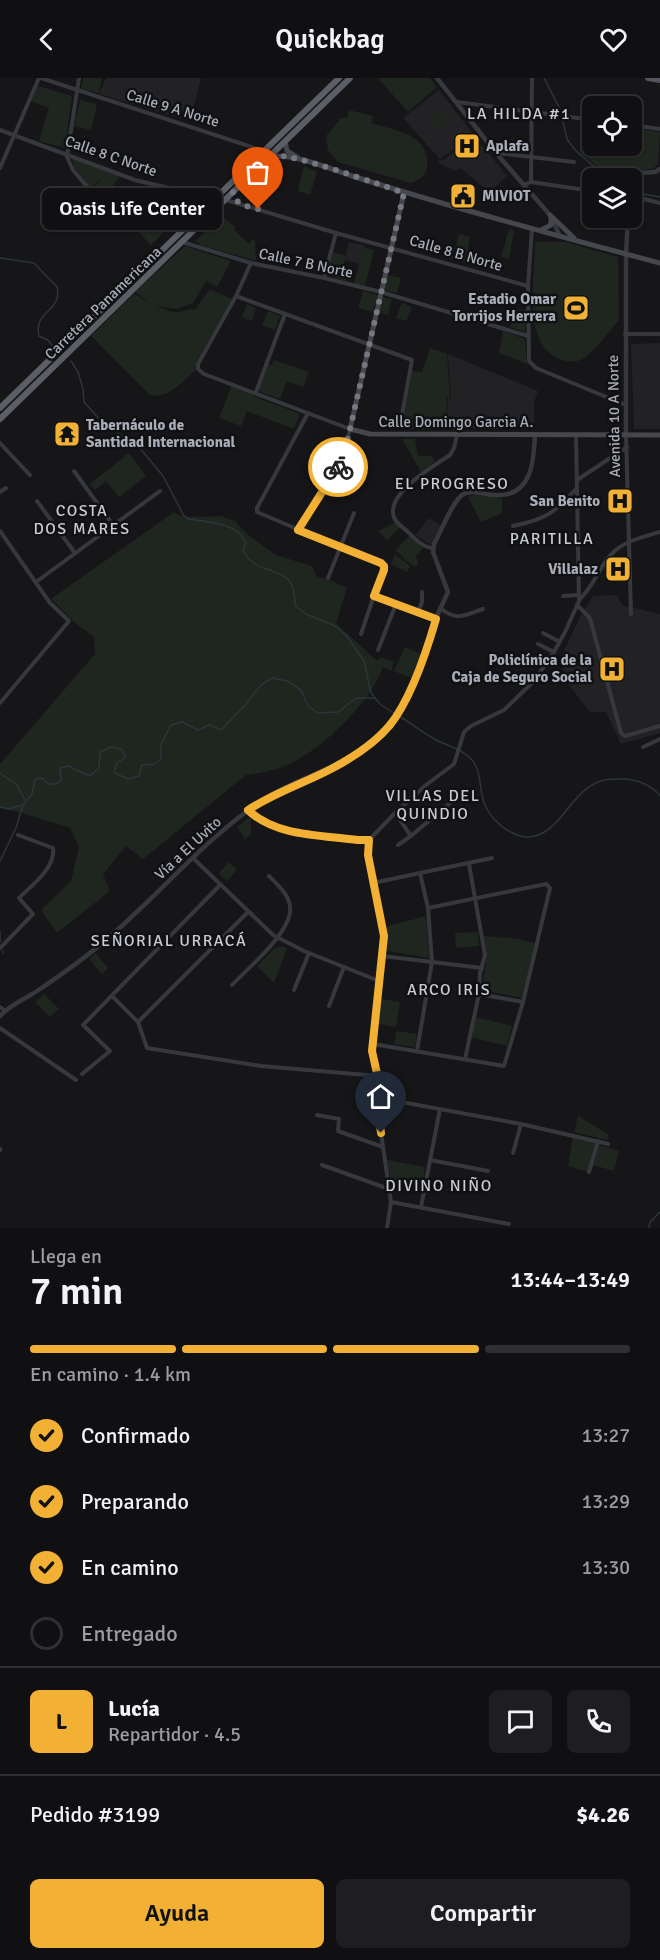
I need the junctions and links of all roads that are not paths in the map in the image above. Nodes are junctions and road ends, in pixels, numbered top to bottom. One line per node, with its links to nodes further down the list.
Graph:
1 (40, 78): 9 (street, Calle 9 A Norte); 19 (street)
2 (79, 78): 9 (street)
3 (339, 78): 21 (highway, Carretera Panamericana)
4 (350, 78): 12 (highway, Carretera Panamericana)
5 (437, 78): 10 (street)
6 (532, 78): 11 (street)
7 (648, 78): 8 (main road)
8 (660, 80)
9 (77, 91): 21 (street, Calle 9 A Norte); 23 (street)
10 (456, 102): 11 (street); 22 (street)
11 (532, 112): 13 (street); 24 (street)
12 (313, 114): 20 (highway, Carretera Panamericana); 21 (highway)
13 (556, 115)
14 (570, 117): 15 (street)
15 (582, 119)
16 (642, 126): 17 (street)
17 (660, 129)
18 (0, 130): 19 (street, Calle 8 C Norte)
19 (14, 135): 23 (street, Calle 8 C Norte); 28 (street)
20 (285, 141): 25 (highway, Carretera Panamericana); 26 (main road)
21 (264, 151): 34 (highway); 37 (highway, Carretera Panamericana)
22 (496, 153): 24 (street); 32 (street)
23 (67, 154): 37 (street, Calle 8 C Norte); 42 (street)
24 (531, 157): 27 (street); 31 (street)
25 (267, 159): 26 (main road); 34 (highway, Carretera Panamericana)
26 (304, 161): 35 (main road)
27 (574, 162)
28 (0, 168)
29 (660, 169): 30 (street)
30 (642, 173)
31 (531, 182): 32 (street); 33 (street)
32 (523, 185): 41 (street)
33 (582, 190)
34 (234, 191): 38 (highway, Carretera Panamericana); 40 (street)
35 (404, 193): 43 (main road); 51 (main road)
36 (642, 198): 39 (street)
37 (215, 199): 46 (highway, Carretera Panamericana)
38 (226, 200): 40 (street, Calle 8 B Norte); 46 (highway); 50 (highway, Carretera Panamericana)
39 (660, 203)
40 (240, 204): 47 (street, Calle 8 B Norte)
41 (550, 215): 45 (main road); 48 (street); 49 (main road)
42 (51, 227)
43 (532, 228): 45 (main road); 56 (street)
44 (627, 228): 52 (street, Avenida 10 A Norte)
45 (539, 230): 48 (main road)
46 (182, 231): 66 (highway, Carretera Panamericana)
47 (336, 233): 51 (street, Calle 8 B Norte); 55 (street)
48 (560, 236): 49 (main road)
49 (575, 239): 52 (main road)
50 (183, 242): 53 (street, Calle 7 B Norte); 68 (highway, Carretera Panamericana)
51 (391, 248): 56 (street, Calle 8 B Norte); 57 (main road)
52 (626, 254): 54 (main road); 60 (street, Avenida 10 A Norte)
53 (251, 263): 55 (street, Calle 7 B Norte); 58 (street)
54 (660, 263)
55 (324, 278): 57 (street, Calle 7 B Norte)
56 (528, 286): 62 (street)
57 (381, 292): 62 (street, Calle 7 B Norte); 63 (main road)
58 (236, 296): 59 (street); 64 (street, Calle Domingo Garcia A.)
59 (285, 314): 63 (street); 64 (street)
60 (625, 334): 61 (street); 65 (street, Avenida 10 A Norte)
61 (660, 334)
62 (528, 336): 65 (street)
63 (369, 345): 69 (street); 70 (main road)
64 (256, 392): 67 (street, Calle Domingo Garcia A.)
65 (626, 405): 74 (street, Avenida 10 A Norte)
66 (0, 408)
67 (308, 413): 70 (street, Calle Domingo Garcia A.); 89 (street)
68 (2, 416)
69 (400, 426)
70 (350, 429): 71 (main road, Calle Domingo Garcia A.); 89 (street)
71 (457, 433): 72 (main road, Calle Domingo Garcia A.); 94 (street)
72 (534, 434): 73 (main road, Calle Domingo Garcia A.); 94 (street)
73 (576, 434): 74 (main road, Calle Domingo Garcia A.); 80 (street)
74 (626, 435): 75 (main road, Calle Domingo Garcia A.); 77 (street, Avenida 10 A Norte)
75 (660, 435)
76 (0, 443): 79 (street)
77 (627, 447): 80 (street); 92 (street, Avenida 10 A Norte)
78 (74, 471): 87 (street)
79 (30, 475)
80 (577, 480): 82 (street)
81 (6, 488): 84 (street)
82 (577, 488): 88 (street); 101 (street)
83 (160, 490): 87 (street)
84 (0, 492)
85 (37, 501): 95 (street)
86 (354, 513): 93 (street)
87 (113, 525): 95 (street)
88 (513, 526)
89 (298, 530): 93 (street)
90 (0, 531): 97 (street)
91 (660, 532): 92 (street)
92 (628, 543): 101 (street); 106 (street, Avenida 10 A Norte)
93 (340, 548): 96 (street); 99 (street)
94 (432, 548): 103 (street, Vía a El Uvito)
95 (75, 553): 97 (street)
96 (328, 578)
97 (36, 582): 114 (street)
98 (422, 592): 105 (street)
99 (374, 596): 102 (street); 109 (street)
100 (563, 596): 101 (street)
101 (578, 600): 110 (street); 115 (street)
102 (396, 604): 105 (street); 112 (street)
103 (440, 608): 104 (street); 107 (street, Vía a El Uvito)
104 (483, 609)
105 (418, 613): 107 (street)
106 (631, 614)
107 (436, 619): 119 (street, Vía a El Uvito)
108 (543, 633): 110 (street)
109 (361, 634)
110 (560, 642): 113 (street)
111 (538, 645): 113 (street)
112 (378, 650)
113 (554, 652): 120 (street)
114 (0, 703)
115 (660, 726)
116 (660, 739): 117 (street)
117 (643, 747)
118 (456, 798): 122 (street)
119 (248, 810): 123 (street); 125 (street, Vía a El Uvito)
120 (395, 813): 122 (street); 123 (street)
121 (18, 835): 136 (street)
122 (411, 836): 124 (street)
123 (369, 840): 130 (street)
124 (398, 845)
125 (193, 858): 131 (street); 150 (street, Vía a El Uvito)
126 (492, 858): 127 (street)
127 (468, 864): 128 (street); 132 (street)
128 (420, 873): 130 (street); 133 (street)
129 (269, 876): 135 (street)
130 (373, 883): 138 (street)
131 (220, 885): 134 (street); 146 (street)
132 (476, 898): 133 (street); 141 (street); 147 (street)
133 (428, 908): 139 (street)
134 (248, 912): 135 (street); 152 (street)
135 (277, 937): 137 (street); 143 (street)
136 (0, 948)
137 (309, 953): 140 (street); 144 (street)
138 (382, 956): 139 (street); 142 (street)
139 (432, 962): 141 (street); 155 (street)
140 (344, 967): 142 (street); 148 (street)
141 (482, 968): 145 (street)
142 (379, 981): 154 (street)
143 (232, 985)
144 (294, 990)
145 (479, 994): 147 (street); 156 (street)
146 (112, 996): 152 (street); 157 (street)
147 (523, 1002): 156 (street)
148 (329, 1006)
149 (0, 1007): 150 (street)
150 (5, 1011): 151 (street, Vía a El Uvito)
151 (0, 1016)
152 (138, 1022): 158 (street)
153 (0, 1028): 159 (street)
154 (373, 1044): 155 (street); 158 (street)
155 (417, 1051): 156 (street)
156 (465, 1059)
157 (82, 1074)
158 (378, 1076): 160 (street)
159 (76, 1080)
160 (380, 1098): 161 (street); 166 (street)
161 (440, 1109): 163 (street); 168 (street)
162 (317, 1115): 166 (street)
163 (521, 1124): 164 (street); 167 (street)
164 (598, 1141): 165 (street); 171 (street)
165 (608, 1144)
166 (383, 1147): 172 (street)
167 (513, 1153)
168 (430, 1160): 170 (street); 174 (street)
169 (322, 1165): 172 (street)
170 (488, 1171)
171 (589, 1172)
172 (389, 1190): 173 (street)
173 (391, 1202): 174 (street); 176 (street)
174 (421, 1207): 175 (street)
175 (508, 1224)
176 (387, 1228)

